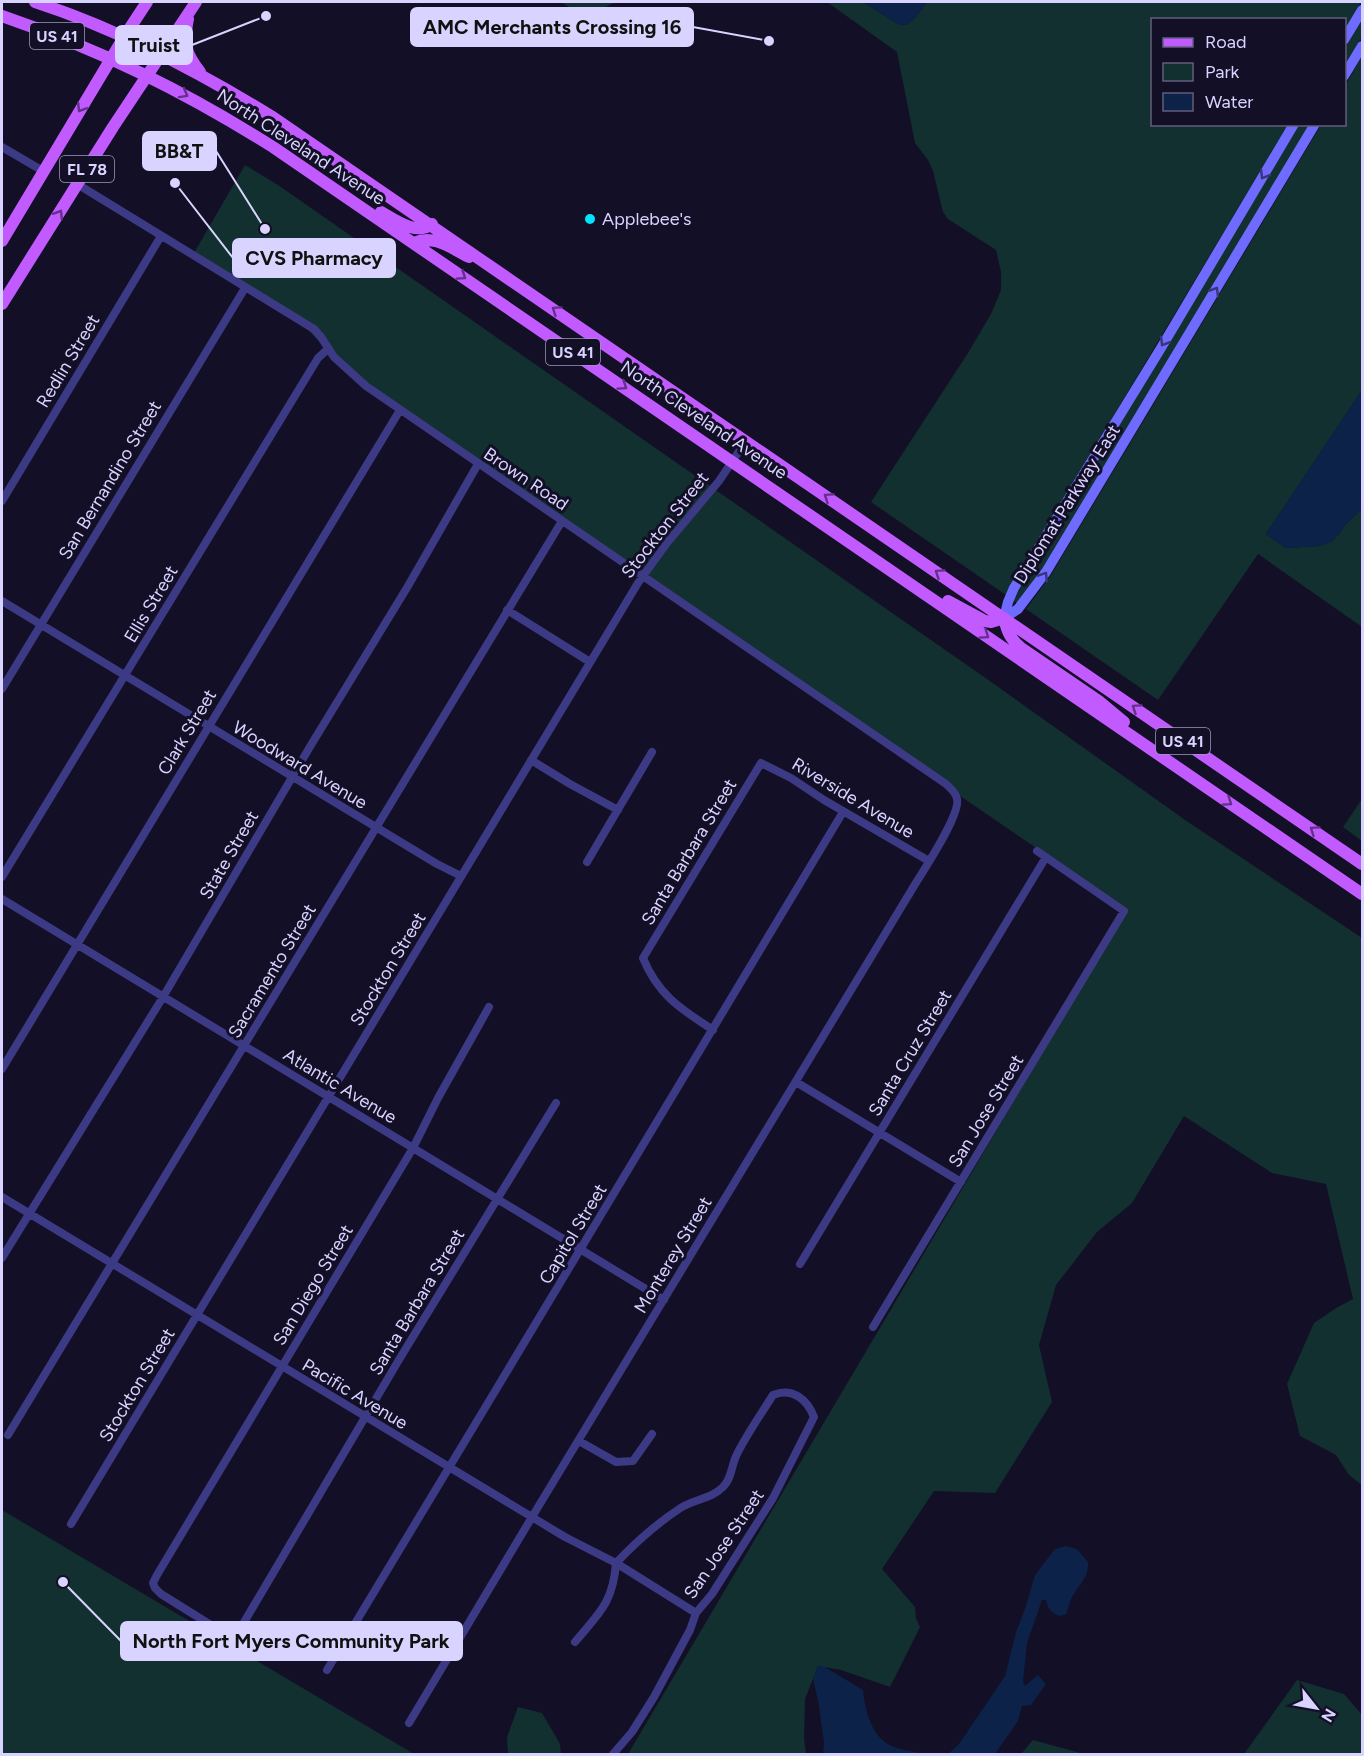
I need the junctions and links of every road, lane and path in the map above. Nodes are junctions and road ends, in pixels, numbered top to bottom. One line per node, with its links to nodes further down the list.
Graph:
1 (35, 2): 6 (main road, North Cleveland Avenue / US 41)
2 (147, 2): 6 (main road, FL 78)
3 (193, 7): 9 (main road, FL 78); 13 (main road)
4 (1362, 9): 7 (main road)
5 (2, 16): 10 (main road, North Cleveland Avenue / US 41)
6 (124, 37): 9 (main road, North Cleveland Avenue / US 41); 10 (main road, FL 78)
7 (1346, 37)
8 (1362, 46): 11 (main road)
9 (161, 54): 12 (main road, FL 78); 13 (main road, North Cleveland Avenue / US 41)
10 (111, 58): 12 (main road, North Cleveland Avenue / US 41); 17 (main road, FL 78, one-way to 17)
11 (1346, 73)
12 (147, 75): 18 (main road, FL 78); 19 (main road, North Cleveland Avenue / US 41, one-way to 19)
13 (205, 77): 20 (main road, North Cleveland Avenue / US 41)
14 (1293, 126): 38 (main road, Diplomat Parkway East, one-way to 38)
15 (1315, 126): 38 (main road, Diplomat Parkway East, one-way to 15)
16 (2, 147): 17 (street)
17 (43, 171): 22 (main road, FL 78)
18 (77, 184): 21 (street, Brown Road); 26 (main road, FL 78, one-way to 18)
19 (330, 186): 20 (main road); 23 (main road, North Cleveland Avenue / US 41)
20 (432, 224): 24 (main road, North Cleveland Avenue / US 41)
21 (161, 236): 25 (street, Brown Road); 32 (street, Redlin Street)
22 (2, 241)
23 (414, 243): 24 (main road); 30 (main road, North Cleveland Avenue / US 41, one-way to 30)
24 (507, 276): 29 (main road, North Cleveland Avenue / US 41, one-way to 24)
25 (245, 288): 27 (street, Brown Road); 39 (street, San Bernandino Street)
26 (2, 304)
27 (328, 349): 28 (street, Brown Road); 41 (street, Ellis Street)
28 (399, 410): 31 (street, Brown Road); 43 (street, Clark Street)
29 (746, 441): 30 (street, Stockton Street); 38 (main road, North Cleveland Avenue / US 41, one-way to 29)
30 (732, 461): 34 (street, Stockton Street); 35 (main road, North Cleveland Avenue / US 41)
31 (478, 464): 33 (street, Brown Road); 48 (street, State Street)
32 (2, 501)
33 (562, 521): 34 (street, Brown Road); 37 (street, Sacramento Street)
34 (642, 576): 40 (street, Stockton Street); 49 (street, Brown Road)
35 (902, 578): 38 (main road); 47 (main road, North Cleveland Avenue / US 41, one-way to 47)
36 (2, 601): 39 (street, Woodward Avenue)
37 (507, 610): 40 (street); 52 (street, Sacramento Street)
38 (1004, 618): 47 (main road); 57 (main road, North Cleveland Avenue / US 41, one-way to 38)
39 (41, 625): 41 (street, Woodward Avenue); 42 (street, San Bernandino Street)
40 (590, 662): 45 (street, Stockton Street)
41 (124, 676): 43 (street, Woodward Avenue); 59 (street, Ellis Street)
42 (2, 689)
43 (208, 726): 48 (street, Woodward Avenue); 62 (street, Clark Street)
44 (652, 752): 50 (street)
45 (531, 760): 50 (street); 58 (street, Stockton Street)
46 (760, 763): 51 (street, Riverside Avenue); 65 (street, Santa Barbara Street)
47 (1180, 769): 60 (main road, North Cleveland Avenue / US 41, one-way to 60)
48 (292, 777): 52 (street, Woodward Avenue); 63 (street, State Street)
49 (958, 801): 55 (street, Monterey Street)
50 (618, 810): 56 (street)
51 (843, 812): 55 (street, Riverside Avenue); 65 (street, Capitol Street)
52 (376, 828): 58 (street, Woodward Avenue); 66 (street, Sacramento Street)
53 (1037, 851): 54 (street)
54 (1046, 857): 71 (street, Santa Cruz Street); 73 (street, San Jose Street)
55 (929, 861): 68 (street, Monterey Street)
56 (587, 862)
57 (1362, 864)
58 (461, 876): 69 (street, Stockton Street)
59 (2, 877)
60 (1362, 894)
61 (2, 898): 62 (street, Atlantic Avenue)
62 (76, 944): 63 (street, Atlantic Avenue); 67 (street, Clark Street)
63 (163, 997): 66 (street, Atlantic Avenue); 76 (street, State Street)
64 (489, 1007): 72 (street, San Diego Street)
65 (713, 1030): 77 (street, Capitol Street)
66 (245, 1045): 69 (street, Atlantic Avenue); 80 (street, Sacramento Street)
67 (2, 1069)
68 (796, 1082): 71 (street); 81 (street, Monterey Street)
69 (328, 1096): 72 (street, Atlantic Avenue); 82 (street, Stockton Street)
70 (556, 1103): 75 (street, Santa Barbara Street)
71 (880, 1132): 73 (street); 79 (street, Santa Cruz Street)
72 (413, 1148): 75 (street, Atlantic Avenue); 84 (street, San Diego Street)
73 (961, 1182): 83 (street, San Jose Street)
74 (2, 1197): 76 (street, Pacific Avenue)
75 (498, 1200): 77 (street, Atlantic Avenue); 85 (street, Santa Barbara Street)
76 (29, 1214): 78 (street, State Street); 80 (street, Pacific Avenue)
77 (581, 1249): 81 (street, Atlantic Avenue); 89 (street, Capitol Street)
78 (2, 1258)
79 (800, 1264)
80 (113, 1265): 82 (street, Pacific Avenue); 87 (street, Sacramento Street)
81 (664, 1300): 88 (street, Monterey Street)
82 (196, 1316): 84 (street, Pacific Avenue); 91 (street, Stockton Street)
83 (873, 1327)
84 (281, 1367): 85 (street, Pacific Avenue); 94 (street, San Diego Street)
85 (364, 1417): 89 (street, Pacific Avenue); 94 (street, Santa Barbara Street)
86 (652, 1434): 88 (street)
87 (9, 1435)
88 (579, 1441): 90 (street, Monterey Street)
89 (449, 1467): 90 (street, Pacific Avenue); 96 (street, Capitol Street)
90 (532, 1517): 92 (street, Pacific Avenue); 97 (street, Monterey Street)
91 (71, 1524)
92 (616, 1563): 93 (street, Pacific Avenue); 93 (street, San Jose Street); 95 (street)
93 (696, 1613): 98 (street, San Jose Street)
94 (224, 1631)
95 (575, 1642)
96 (327, 1670)
97 (410, 1723)
98 (613, 1755)

